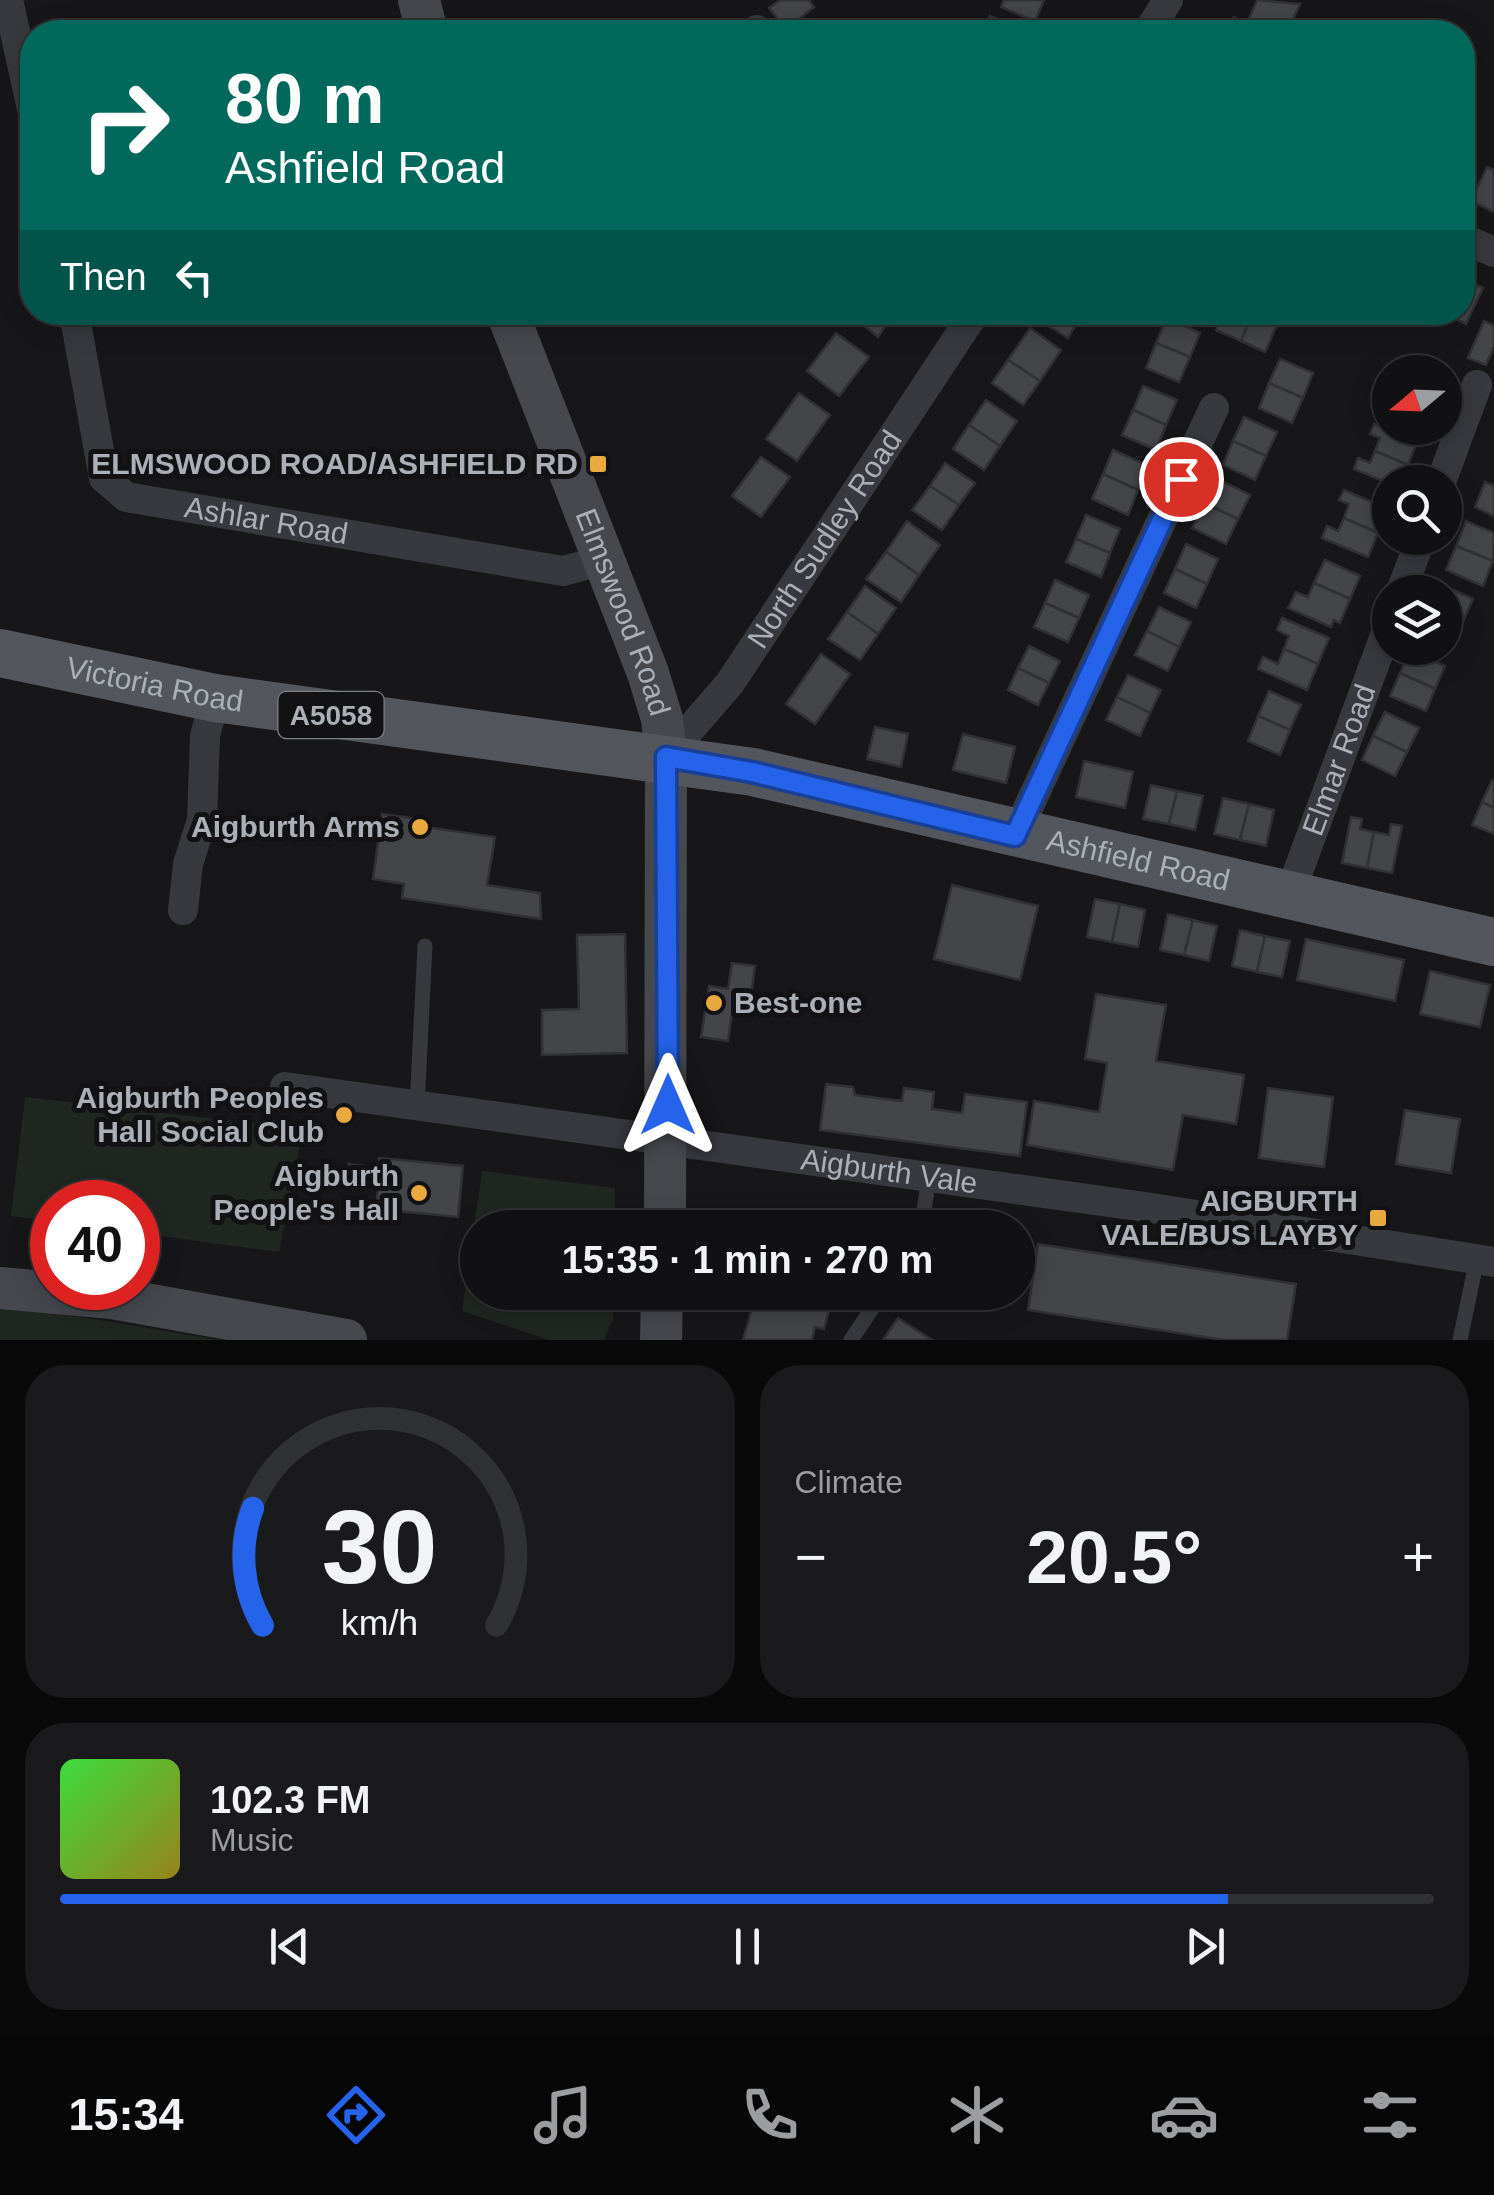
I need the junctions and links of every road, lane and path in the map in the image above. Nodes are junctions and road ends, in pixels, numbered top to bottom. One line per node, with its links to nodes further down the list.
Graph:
1 (8, 0): 2 (street)
2 (20, 54)
3 (76, 325): 9 (street, Ashlar Road)
4 (513, 325): 9 (street, Elmswood Road)
5 (961, 325): 13 (street, North Sudley Road)
6 (1477, 386): 8 (street)
7 (1214, 408): 14 (street)
8 (1447, 465)
9 (601, 561): 13 (street, Elmswood Road)
10 (0, 653): 12 (main road, Victoria Road / A5058)
11 (1374, 665): 15 (street, Elmar Road)
12 (214, 698): 13 (main road, Victoria Road / A5058); 16 (street)
13 (666, 757): 14 (main road, Ashfield Road / A5058); 21 (street, Elmswood Road)
14 (1015, 836): 15 (main road, Ashfield Road / A5058)
15 (1289, 896): 17 (main road, Ashfield Road / A5058)
16 (183, 910)
17 (1493, 938)
18 (425, 946): 20 (lane)
19 (285, 1087): 20 (street, Aigburth Vale)
20 (417, 1107): 21 (street, Aigburth Vale)
21 (668, 1144): 22 (street, Aigburth Vale); 23 (street, Elmswood Road)
22 (929, 1179): 24 (lane); 25 (street, Aigburth Vale)
23 (666, 1210)
24 (924, 1210)
25 (1486, 1261): 32 (lane)
26 (0, 1288): 29 (street)
27 (662, 1310): 30 (street)
28 (871, 1310): 31 (lane)
29 (346, 1340)
30 (661, 1340)
31 (852, 1340)
32 (1460, 1340)

